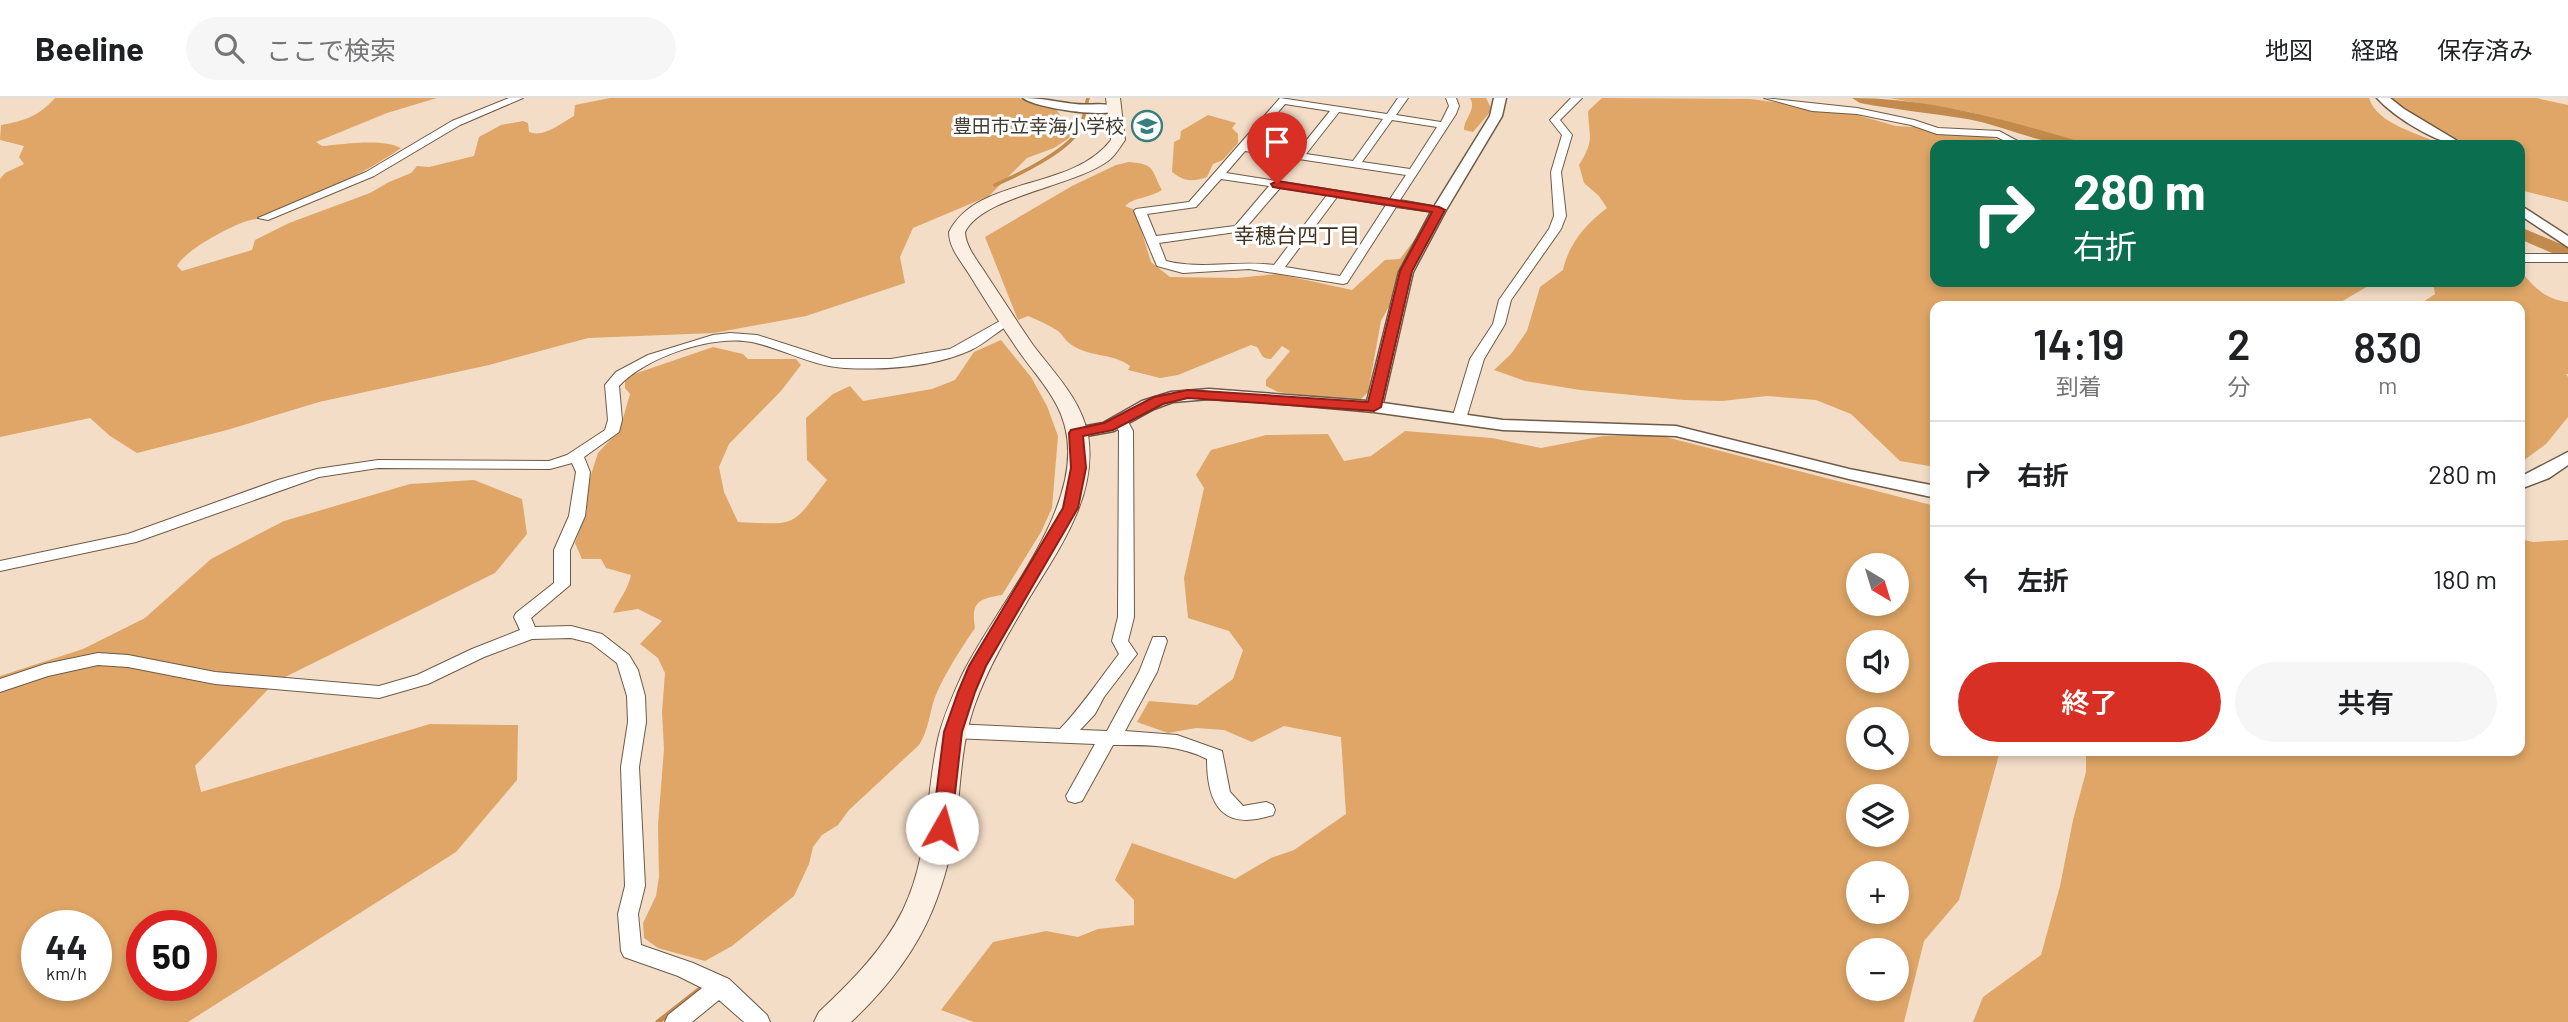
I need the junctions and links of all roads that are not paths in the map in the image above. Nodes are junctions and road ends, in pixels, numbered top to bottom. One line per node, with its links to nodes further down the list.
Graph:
1 (518, 98): 26 (street)
2 (1029, 98): 10 (street)
3 (1403, 98): 12 (street)
4 (1451, 98): 13 (street)
5 (1500, 98): 24 (street)
6 (1577, 98): 34 (street)
7 (1769, 98): 14 (street)
8 (2383, 98): 15 (street)
9 (1283, 100): 11 (street); 16 (street)
10 (1108, 105): 32 (main road)
11 (1336, 110): 12 (street); 17 (street)
12 (1390, 117): 13 (street); 18 (street)
13 (1444, 125): 19 (street)
14 (2010, 140)
15 (2449, 140)
16 (1242, 147): 17 (street); 20 (street)
17 (1299, 156): 18 (street)
18 (1355, 165): 19 (street)
19 (1412, 173): 23 (street)
20 (1219, 174): 21 (street); 27 (street)
21 (1277, 184): 22 (street); 27 (street)
22 (1334, 194): 23 (street); 31 (street)
23 (1393, 203): 24 (street); 31 (street)
24 (1439, 210): 33 (street)
25 (2525, 213): 28 (street)
26 (264, 218)
27 (1152, 240): 31 (street)
28 (2568, 243)
29 (2525, 258): 30 (street)
30 (2568, 258)
31 (1277, 270)
32 (1007, 321): 36 (main road); 37 (street)
33 (1374, 407): 34 (street); 35 (street)
34 (1459, 419): 40 (street)
35 (1121, 421): 36 (street); 46 (street)
36 (1076, 433): 45 (main road)
37 (576, 456): 41 (street); 42 (street)
38 (2568, 457): 39 (street)
39 (2525, 481)
40 (1930, 491)
41 (0, 566)
42 (530, 633): 44 (street); 50 (street)
43 (1159, 641): 47 (street)
44 (0, 686)
45 (953, 732): 46 (street); 53 (main road)
46 (1063, 737): 47 (street)
47 (1110, 738): 48 (street); 49 (street)
48 (1075, 796)
49 (1265, 810)
50 (721, 986): 51 (street); 52 (street)
51 (676, 1022)
52 (759, 1022)
53 (830, 1022)

